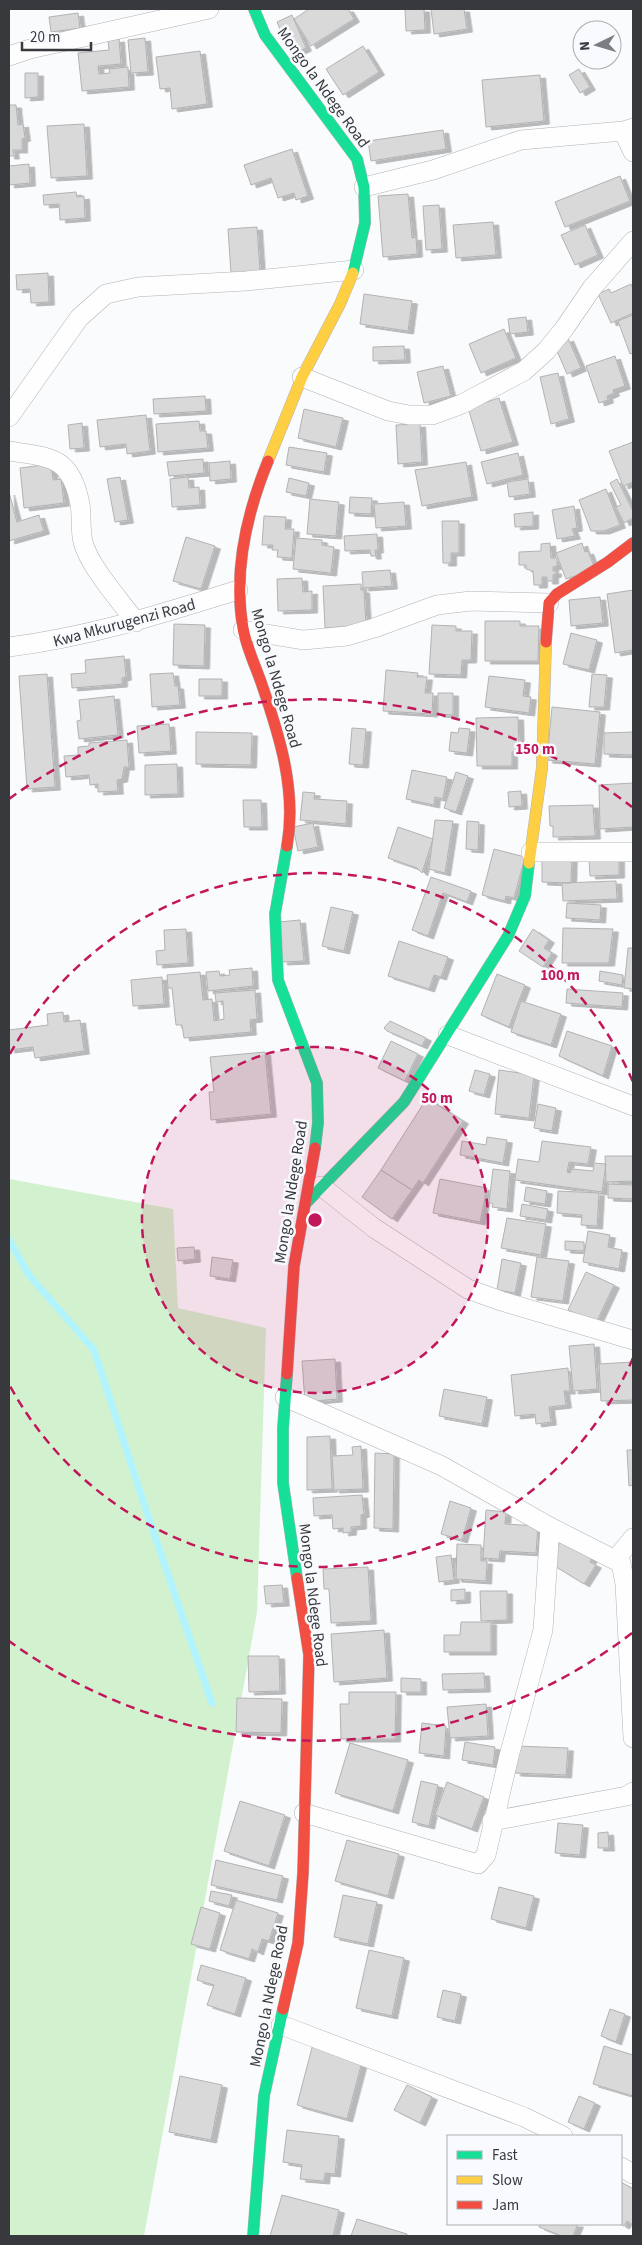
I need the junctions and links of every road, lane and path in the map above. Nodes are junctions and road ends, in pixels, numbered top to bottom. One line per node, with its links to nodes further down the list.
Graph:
1 (209, 9): 3 (street)
2 (254, 9): 6 (street, Mongo la Ndege Road)
3 (9, 56)
4 (628, 129): 5 (street); 6 (street)
5 (633, 152)
6 (364, 187): 8 (street, Mongo la Ndege Road)
7 (633, 241): 9 (street)
8 (354, 270): 9 (street, Mongo la Ndege Road); 10 (street)
9 (302, 377): 13 (street, Mongo la Ndege Road)
10 (9, 417)
11 (9, 451): 15 (street)
12 (633, 542): 14 (street)
13 (238, 590): 15 (street, Kwa Mkurugenzi Road); 16 (street, Mongo la Ndege Road)
14 (549, 604): 16 (street); 18 (street)
15 (136, 622): 17 (street, Kwa Mkurugenzi Road)
16 (243, 630): 23 (street, Mongo la Ndege Road)
17 (9, 647)
18 (531, 852): 19 (street); 20 (street)
19 (633, 852)
20 (448, 1035): 21 (street); 22 (street)
21 (633, 1106)
22 (321, 1186): 23 (street); 24 (street)
23 (306, 1203): 25 (street, Mongo la Ndege Road)
24 (633, 1340)
25 (285, 1397): 26 (street); 31 (street, Mongo la Ndege Road)
26 (550, 1527): 28 (street); 32 (street)
27 (633, 1538): 28 (street)
28 (615, 1560): 29 (street)
29 (633, 1738)
30 (633, 1792): 32 (street)
31 (304, 1813): 32 (street); 33 (street, Mongo la Ndege Road)
32 (492, 1822)
33 (281, 2025): 34 (street); 37 (street, Mongo la Ndege Road)
34 (561, 2135)
35 (622, 2168): 36 (street)
36 (633, 2174)
37 (253, 2236)

